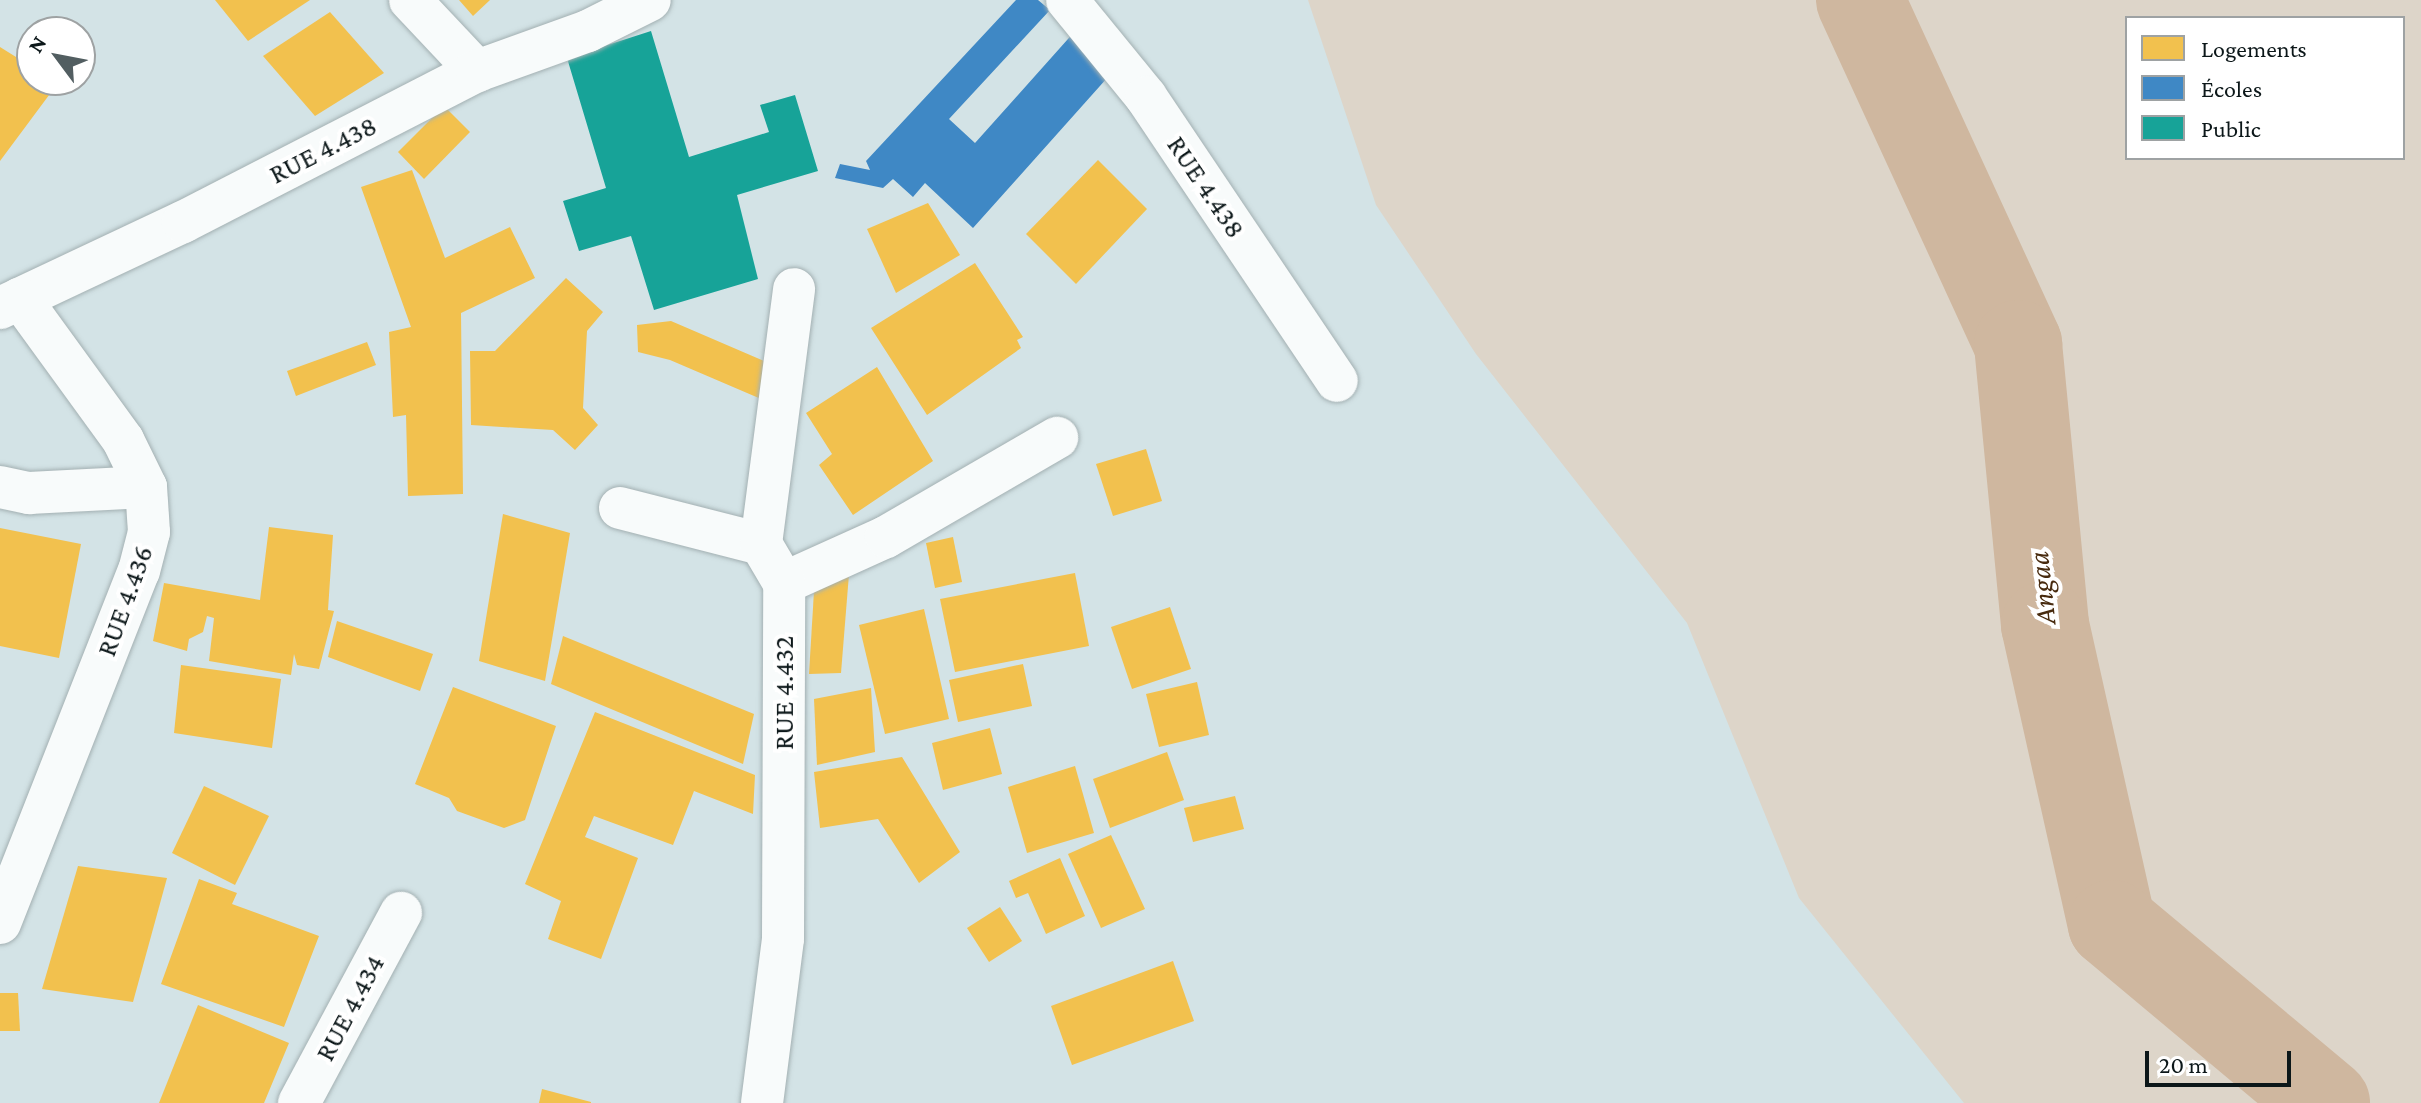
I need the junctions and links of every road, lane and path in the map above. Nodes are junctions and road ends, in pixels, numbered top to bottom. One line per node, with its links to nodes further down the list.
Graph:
1 (410, 0): 4 (street)
2 (650, 0): 4 (street, RUE 4.438)
3 (1067, 0): 7 (street, RUE 4.438)
4 (477, 71): 6 (street, RUE 4.438)
5 (794, 289): 12 (street)
6 (10, 303): 10 (street, RUE 4.436)
7 (1337, 381)
8 (1057, 438): 13 (street)
9 (0, 487): 10 (street)
10 (146, 487): 15 (street, RUE 4.436)
11 (620, 508): 12 (street)
12 (761, 544): 13 (street)
13 (784, 583): 17 (street, RUE 4.432)
14 (401, 913): 16 (street, RUE 4.434)
15 (0, 923)
16 (299, 1103)
17 (762, 1103)

